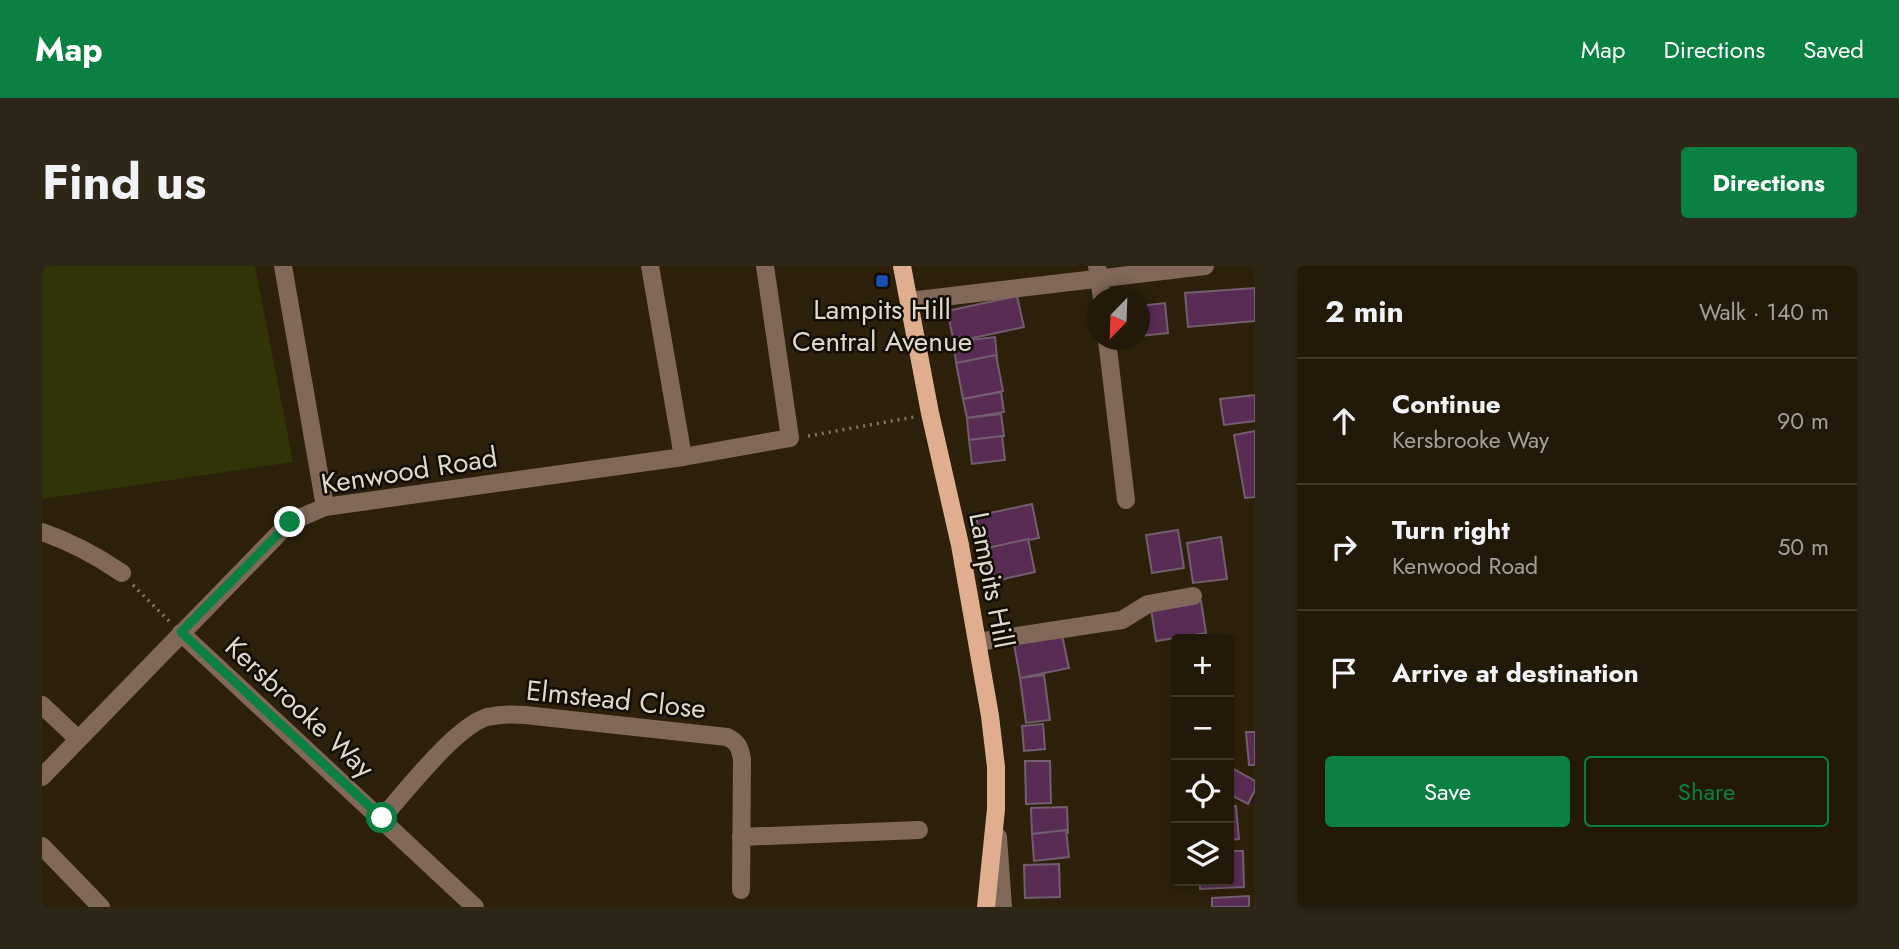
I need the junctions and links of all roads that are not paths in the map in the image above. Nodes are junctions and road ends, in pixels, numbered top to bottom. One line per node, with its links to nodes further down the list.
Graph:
1 (284, 266): 11 (street)
2 (650, 266): 9 (street)
3 (765, 266): 9 (street, Kenwood Road)
4 (902, 266): 7 (main road, Lampits Hill)
5 (1206, 266): 6 (street)
6 (1098, 272): 7 (street)
7 (909, 301): 16 (main road, Lampits Hill)
8 (1108, 350): 10 (street)
9 (683, 457): 11 (street, Kenwood Road)
10 (1126, 500)
11 (325, 506): 15 (street, Kenwood Road)
12 (42, 532): 13 (street)
13 (122, 573)
14 (1193, 596): 16 (street)
15 (181, 632): 18 (street, Kenwood Road); 21 (street, Kersbrooke Way)
16 (978, 642): 20 (main road, Lampits Hill)
17 (42, 705): 18 (street)
18 (78, 739): 19 (street, Kenwood Road)
19 (42, 777)
20 (996, 809): 28 (main road, Lampits Hill); 29 (street)
21 (382, 818): 23 (street, Elmstead Close); 27 (street, Kersbrooke Way)
22 (919, 830): 23 (street)
23 (741, 837): 25 (street, Elmstead Close)
24 (42, 846): 26 (street)
25 (741, 890)
26 (101, 907)
27 (475, 907)
28 (986, 907)
29 (1003, 907)

